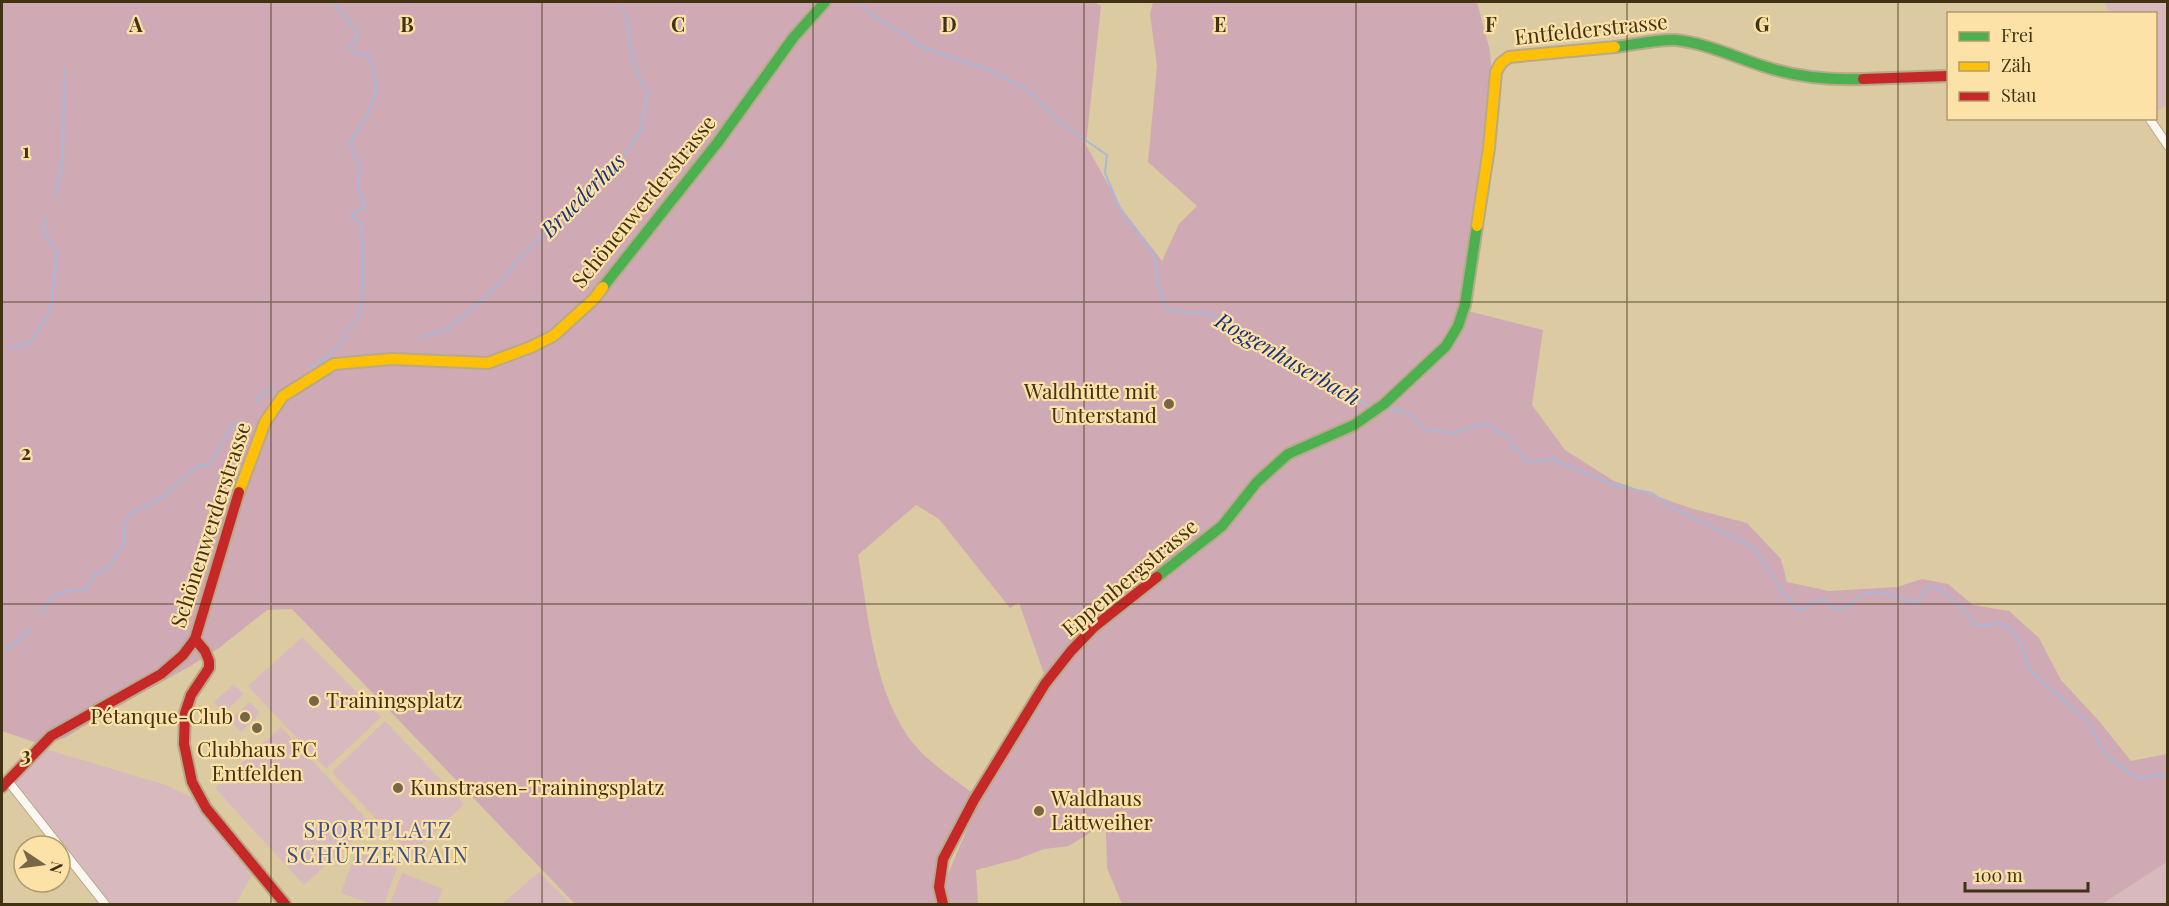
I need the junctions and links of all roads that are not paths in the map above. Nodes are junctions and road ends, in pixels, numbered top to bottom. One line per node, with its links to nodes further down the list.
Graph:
1 (825, 2): 6 (street, Schönenwerderstrasse)
2 (1947, 76): 5 (street, Entfelderstrasse)
3 (2150, 120): 4 (street)
4 (2168, 146)
5 (1384, 404): 10 (street, Eppenbergstrasse)
6 (195, 639): 7 (street, Schönenwerderstrasse); 9 (street)
7 (5, 784): 8 (street)
8 (105, 904)
9 (285, 904)
10 (943, 904)

